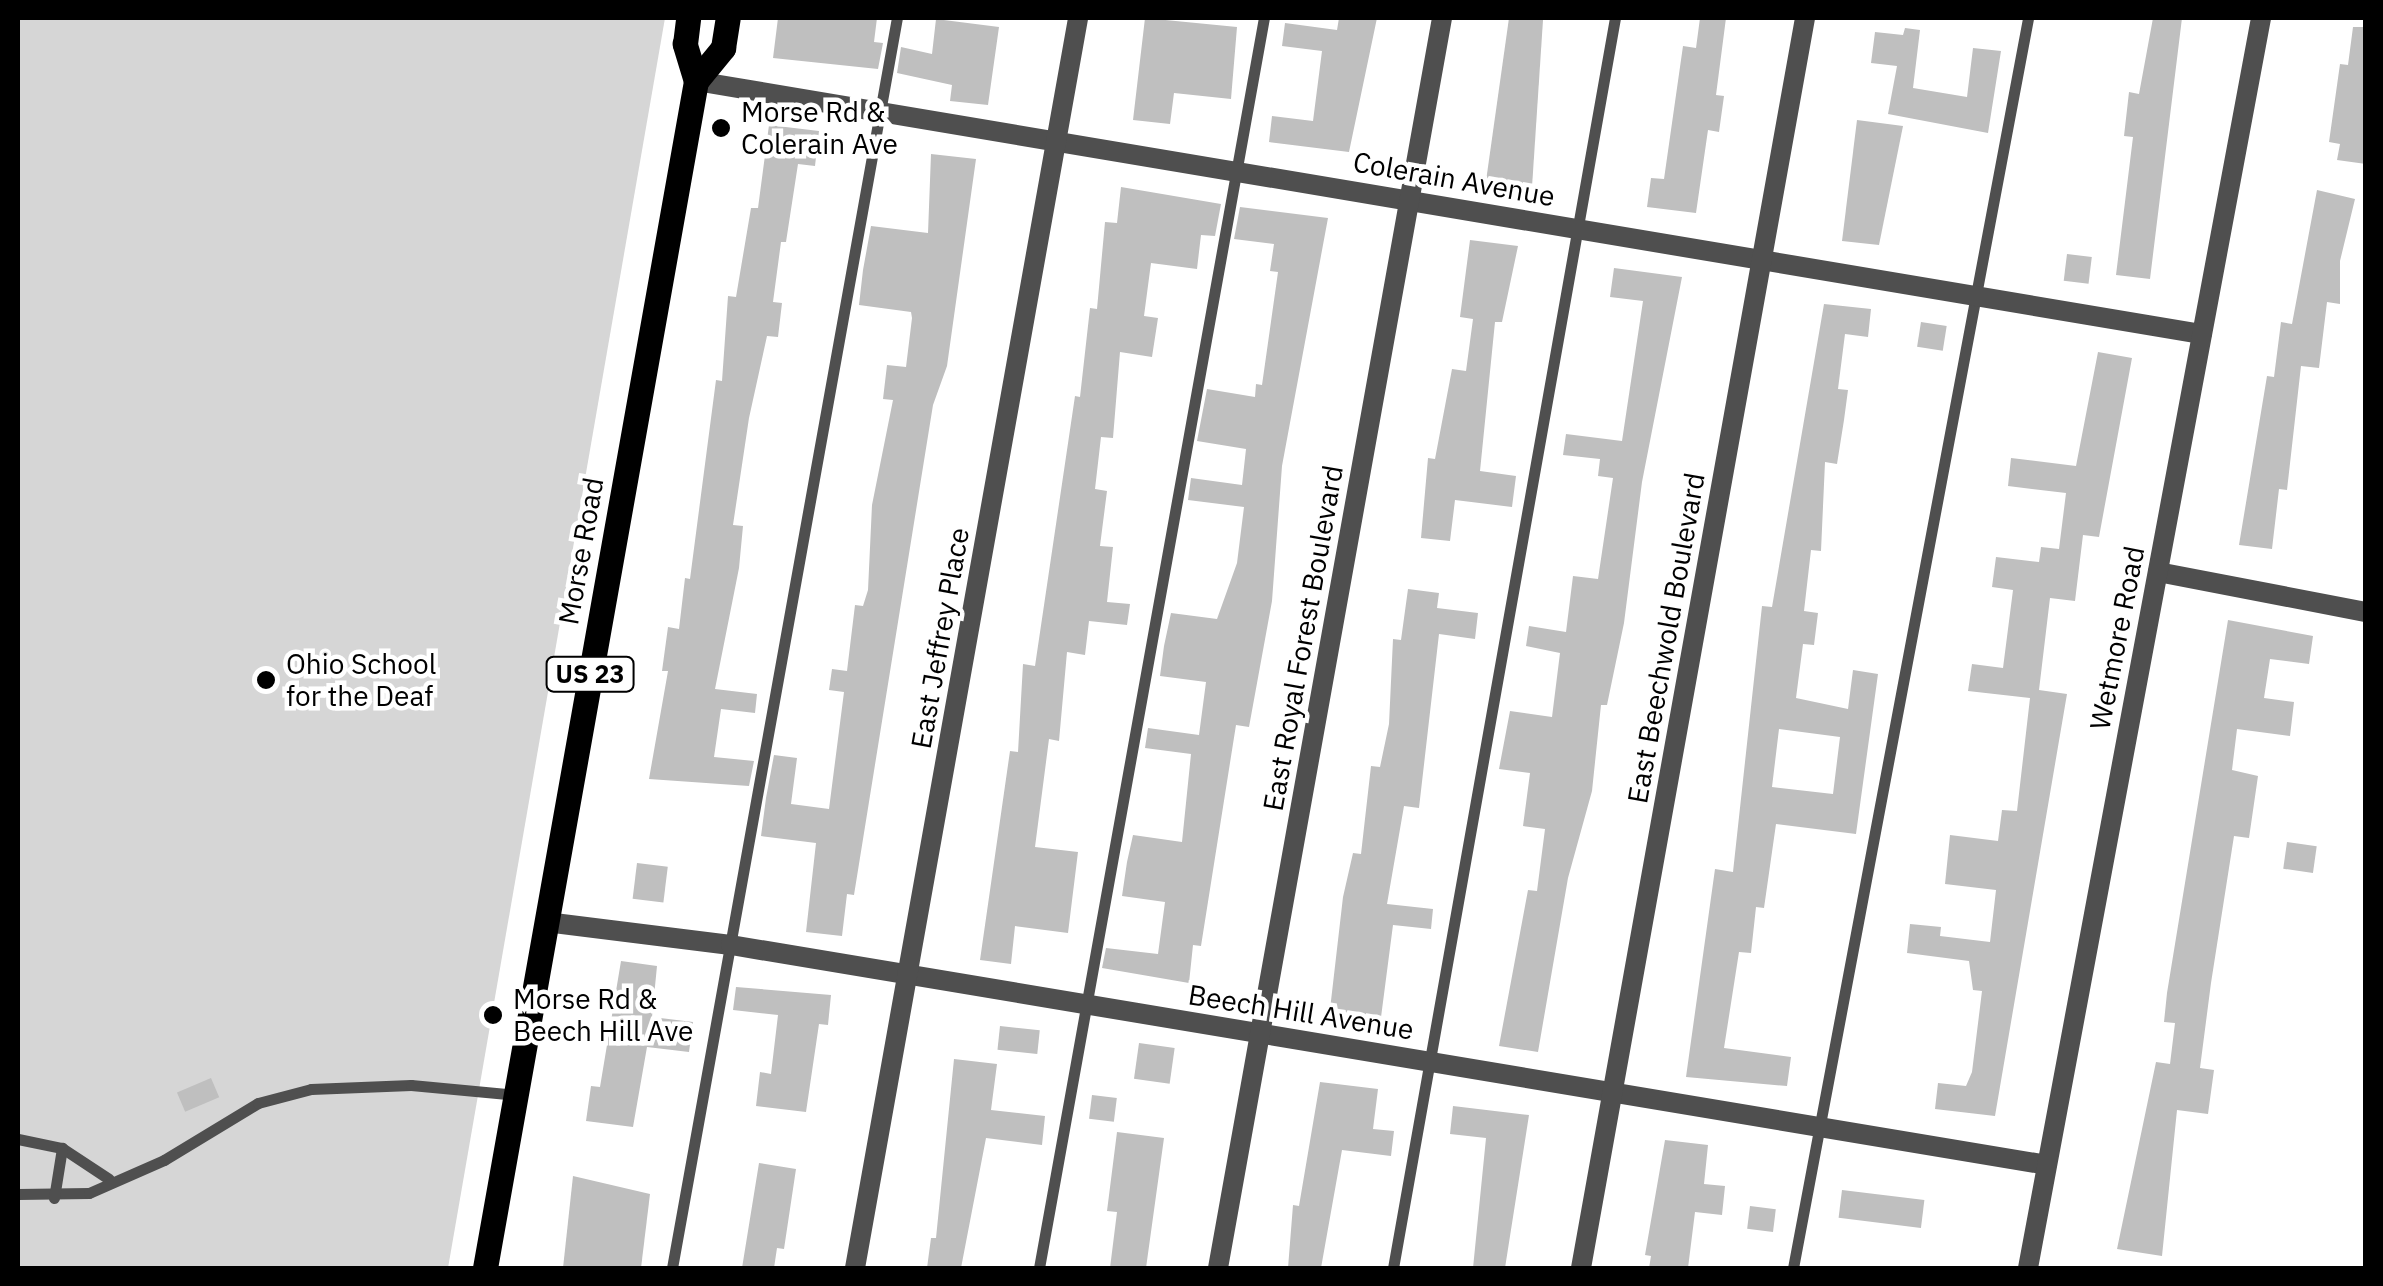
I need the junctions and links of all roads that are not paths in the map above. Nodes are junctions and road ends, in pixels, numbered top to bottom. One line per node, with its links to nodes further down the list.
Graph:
1 (688, 18): 11 (main road, Morse Road / US 23)
2 (728, 18): 11 (main road, Morse Road / US 23)
3 (897, 18): 12 (lane)
4 (1078, 18): 13 (street, East Jeffrey Place)
5 (1264, 18): 14 (lane)
6 (1442, 18): 15 (street, East Royal Forest Boulevard)
7 (1616, 18): 16 (lane)
8 (1805, 18): 17 (street, East Beechwold Boulevard)
9 (2028, 18): 18 (lane)
10 (2261, 18): 19 (street, Wetmore Road)
11 (696, 80): 12 (street, Colerain Avenue); 22 (main road, Morse Road / US 23)
12 (881, 110): 13 (street, Colerain Avenue); 23 (lane)
13 (1057, 140): 14 (street, Colerain Avenue); 24 (street, East Jeffrey Place)
14 (1237, 170): 15 (street, Colerain Avenue); 25 (lane)
15 (1410, 199): 16 (street, Colerain Avenue); 26 (street, East Royal Forest Boulevard)
16 (1578, 228): 17 (street, Colerain Avenue); 27 (lane)
17 (1762, 258): 18 (street, Colerain Avenue); 28 (street, East Beechwold Boulevard)
18 (1976, 295): 19 (street, Colerain Avenue); 30 (lane)
19 (2202, 334): 20 (street, Wetmore Road)
20 (2158, 572): 21 (street); 33 (street, Wetmore Road)
21 (2366, 612)
22 (546, 922): 23 (street, Beech Hill Avenue); 29 (main road, Morse Road / US 23)
23 (731, 945): 24 (street, Beech Hill Avenue); 38 (lane)
24 (909, 974): 25 (street, Beech Hill Avenue); 39 (street, East Jeffrey Place)
25 (1086, 1004): 26 (street, Beech Hill Avenue); 40 (lane)
26 (1260, 1033): 27 (street, Beech Hill Avenue); 41 (street, East Royal Forest Boulevard)
27 (1430, 1061): 28 (street, Beech Hill Avenue); 42 (lane)
28 (1613, 1092): 30 (street, Beech Hill Avenue); 43 (street, East Beechwold Boulevard)
29 (516, 1094): 34 (lane); 37 (main road, Morse Road / US 23)
30 (1820, 1126): 33 (street, Beech Hill Avenue); 44 (lane)
31 (18, 1139): 32 (lane)
32 (62, 1148): 34 (lane); 36 (lane)
33 (2047, 1164): 45 (street, Wetmore Road)
34 (110, 1179): 36 (lane)
35 (18, 1194): 36 (lane)
36 (54, 1198)
37 (485, 1268)
38 (672, 1268)
39 (855, 1268)
40 (1038, 1268)
41 (1218, 1268)
42 (1393, 1268)
43 (1581, 1268)
44 (1793, 1268)
45 (2028, 1268)

